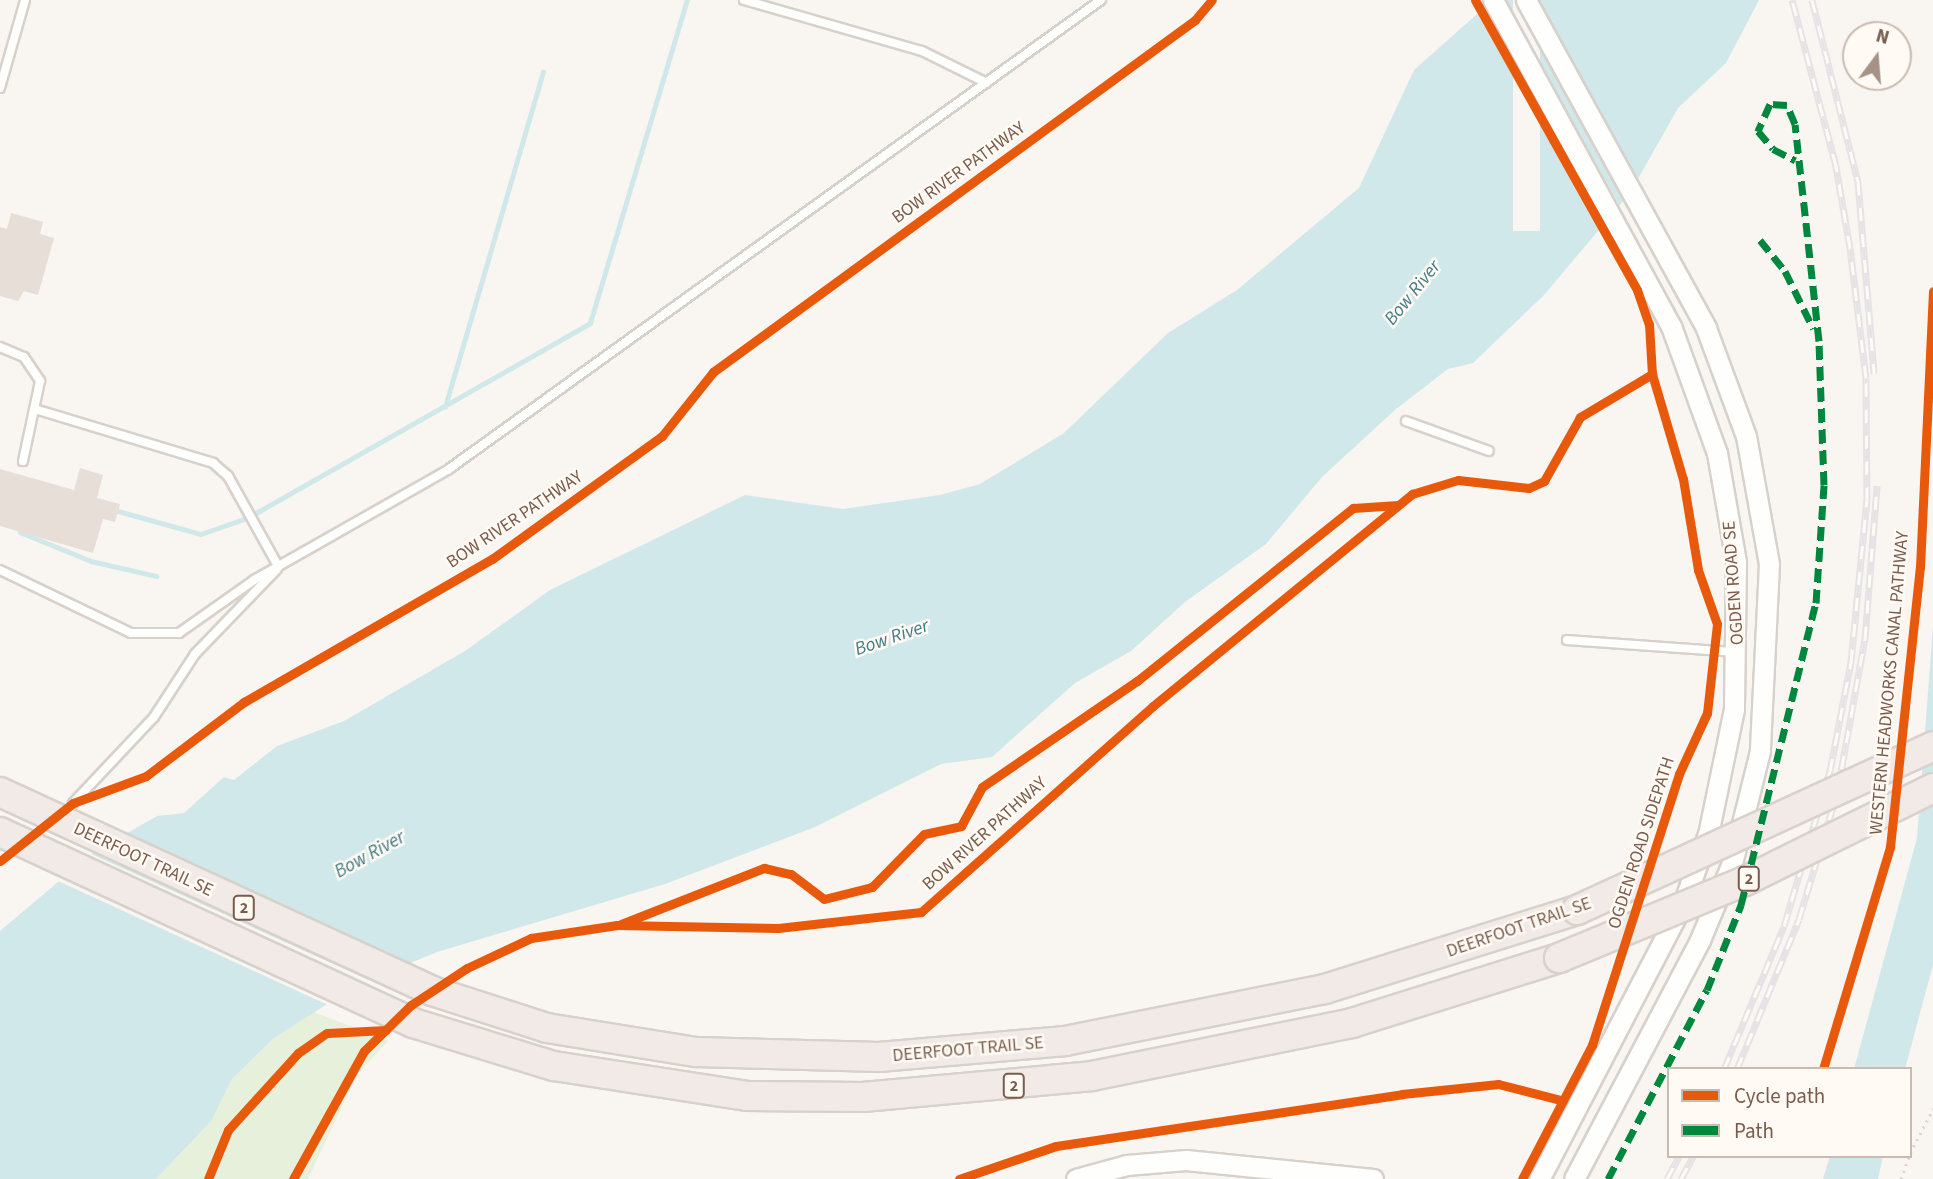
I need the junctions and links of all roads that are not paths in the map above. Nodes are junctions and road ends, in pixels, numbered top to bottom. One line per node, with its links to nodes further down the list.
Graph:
1 (25, 0): 7 (lane)
2 (744, 0): 6 (lane)
3 (1101, 0): 6 (lane)
4 (1493, 0): 16 (street, OGDEN ROAD SE)
5 (1526, 0): 27 (street, OGDEN ROAD SE)
6 (988, 83): 13 (lane)
7 (0, 88)
8 (0, 347): 9 (lane)
9 (38, 410): 12 (lane); 13 (lane)
10 (1406, 421): 11 (lane)
11 (1489, 451)
12 (23, 461)
13 (278, 566): 14 (lane); 20 (lane)
14 (0, 570)
15 (1567, 640): 16 (lane)
16 (1738, 652): 26 (street, OGDEN ROAD SE)
17 (1933, 746): 19 (highway, DEERFOOT TRAIL SE / 2, bridge)
18 (1933, 788): 21 (highway, DEERFOOT TRAIL SE / 2, bridge)
19 (1, 793)
20 (73, 803)
21 (0, 832)
22 (1273, 1173): 23 (street); 24 (street); 25 (street)
23 (1076, 1179)
24 (1240, 1179)
25 (1373, 1179)
26 (1539, 1179)
27 (1574, 1179)

